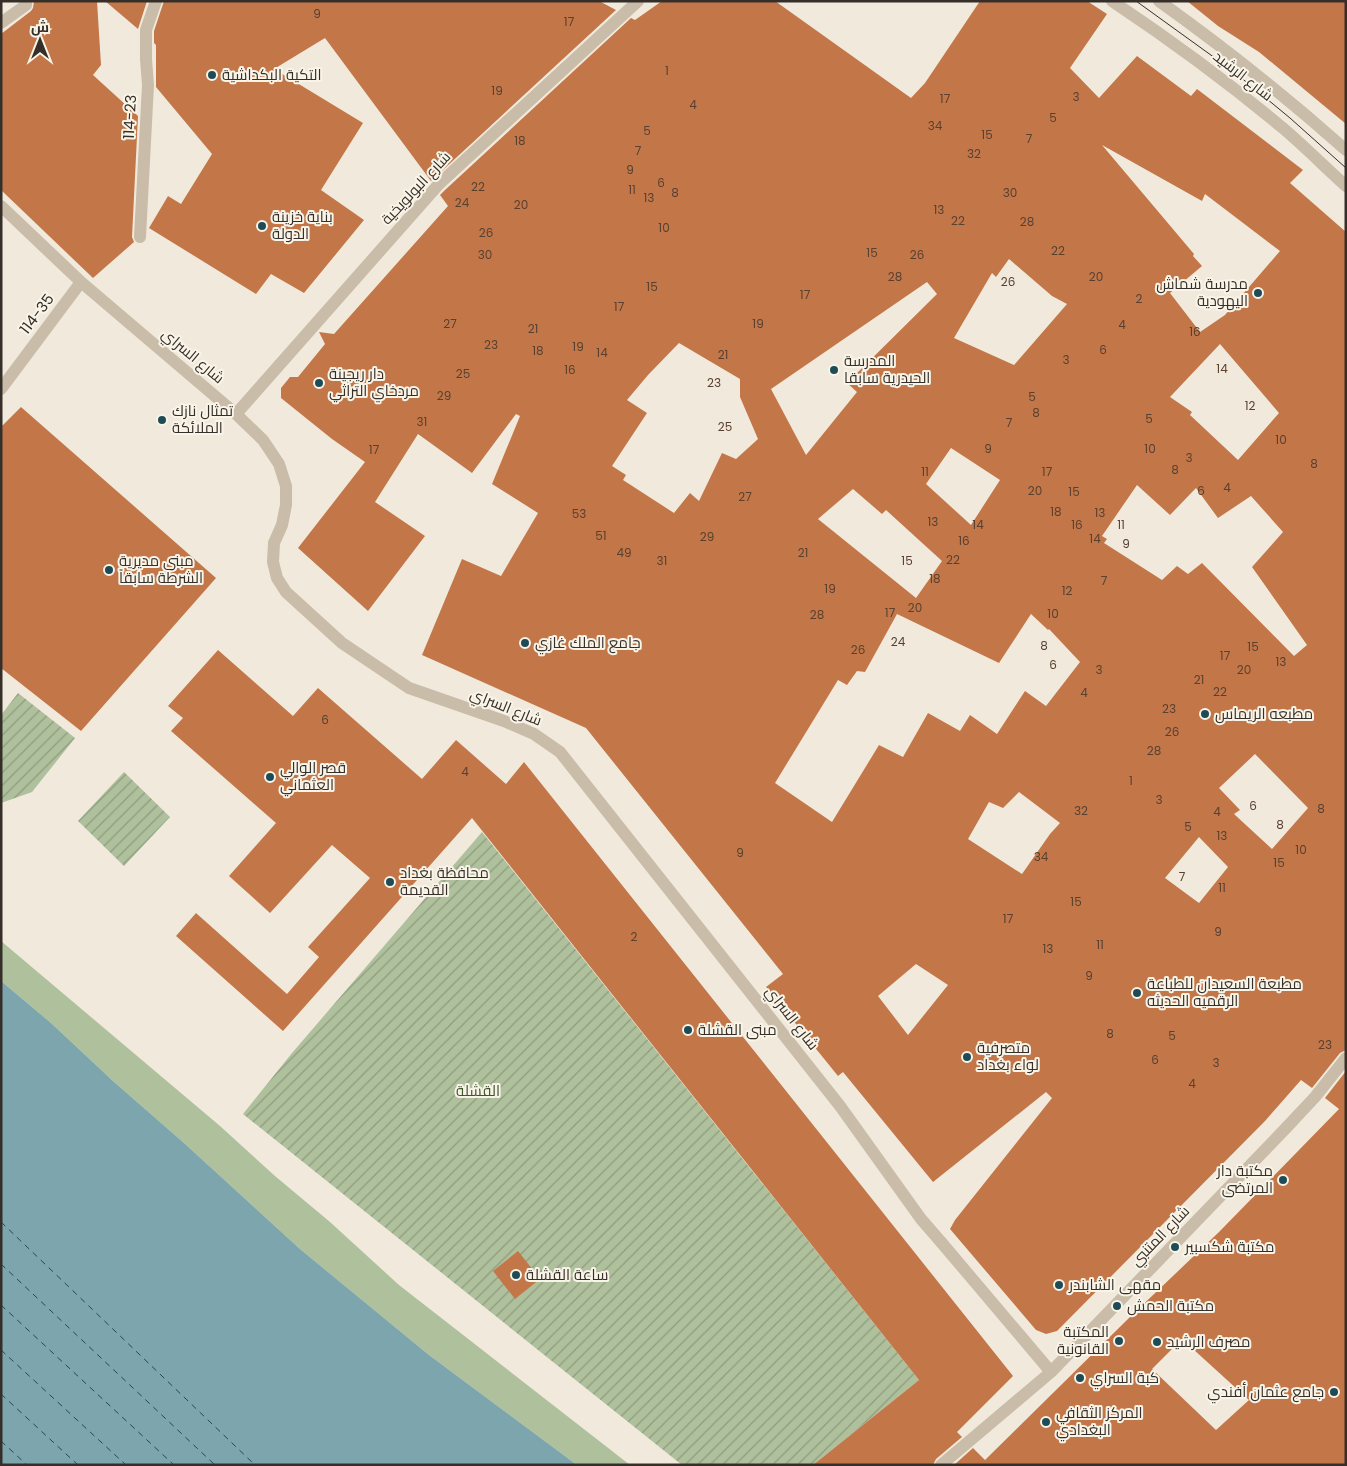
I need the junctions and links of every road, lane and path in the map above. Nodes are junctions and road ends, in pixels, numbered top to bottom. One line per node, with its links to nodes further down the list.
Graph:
1 (26, 1): 6 (street)
2 (156, 1): 10 (street, 114-23)
3 (638, 1): 13 (street, شارع البولويخية)
4 (1112, 1): 8 (street, شارع الرشيد)
5 (1159, 1): 7 (street, شارع الرشيد)
6 (1, 23)
7 (1346, 150)
8 (1346, 186)
9 (1, 206): 11 (street, شارع السراي)
10 (140, 237)
11 (81, 282): 12 (street, 114-35); 13 (street, شارع السراي)
12 (1, 389)
13 (236, 414): 15 (street, شارع السراي)
14 (1346, 1058): 15 (street, شارع المتنبي)
15 (1051, 1372): 16 (street, شارع المتنبي)
16 (941, 1465)

